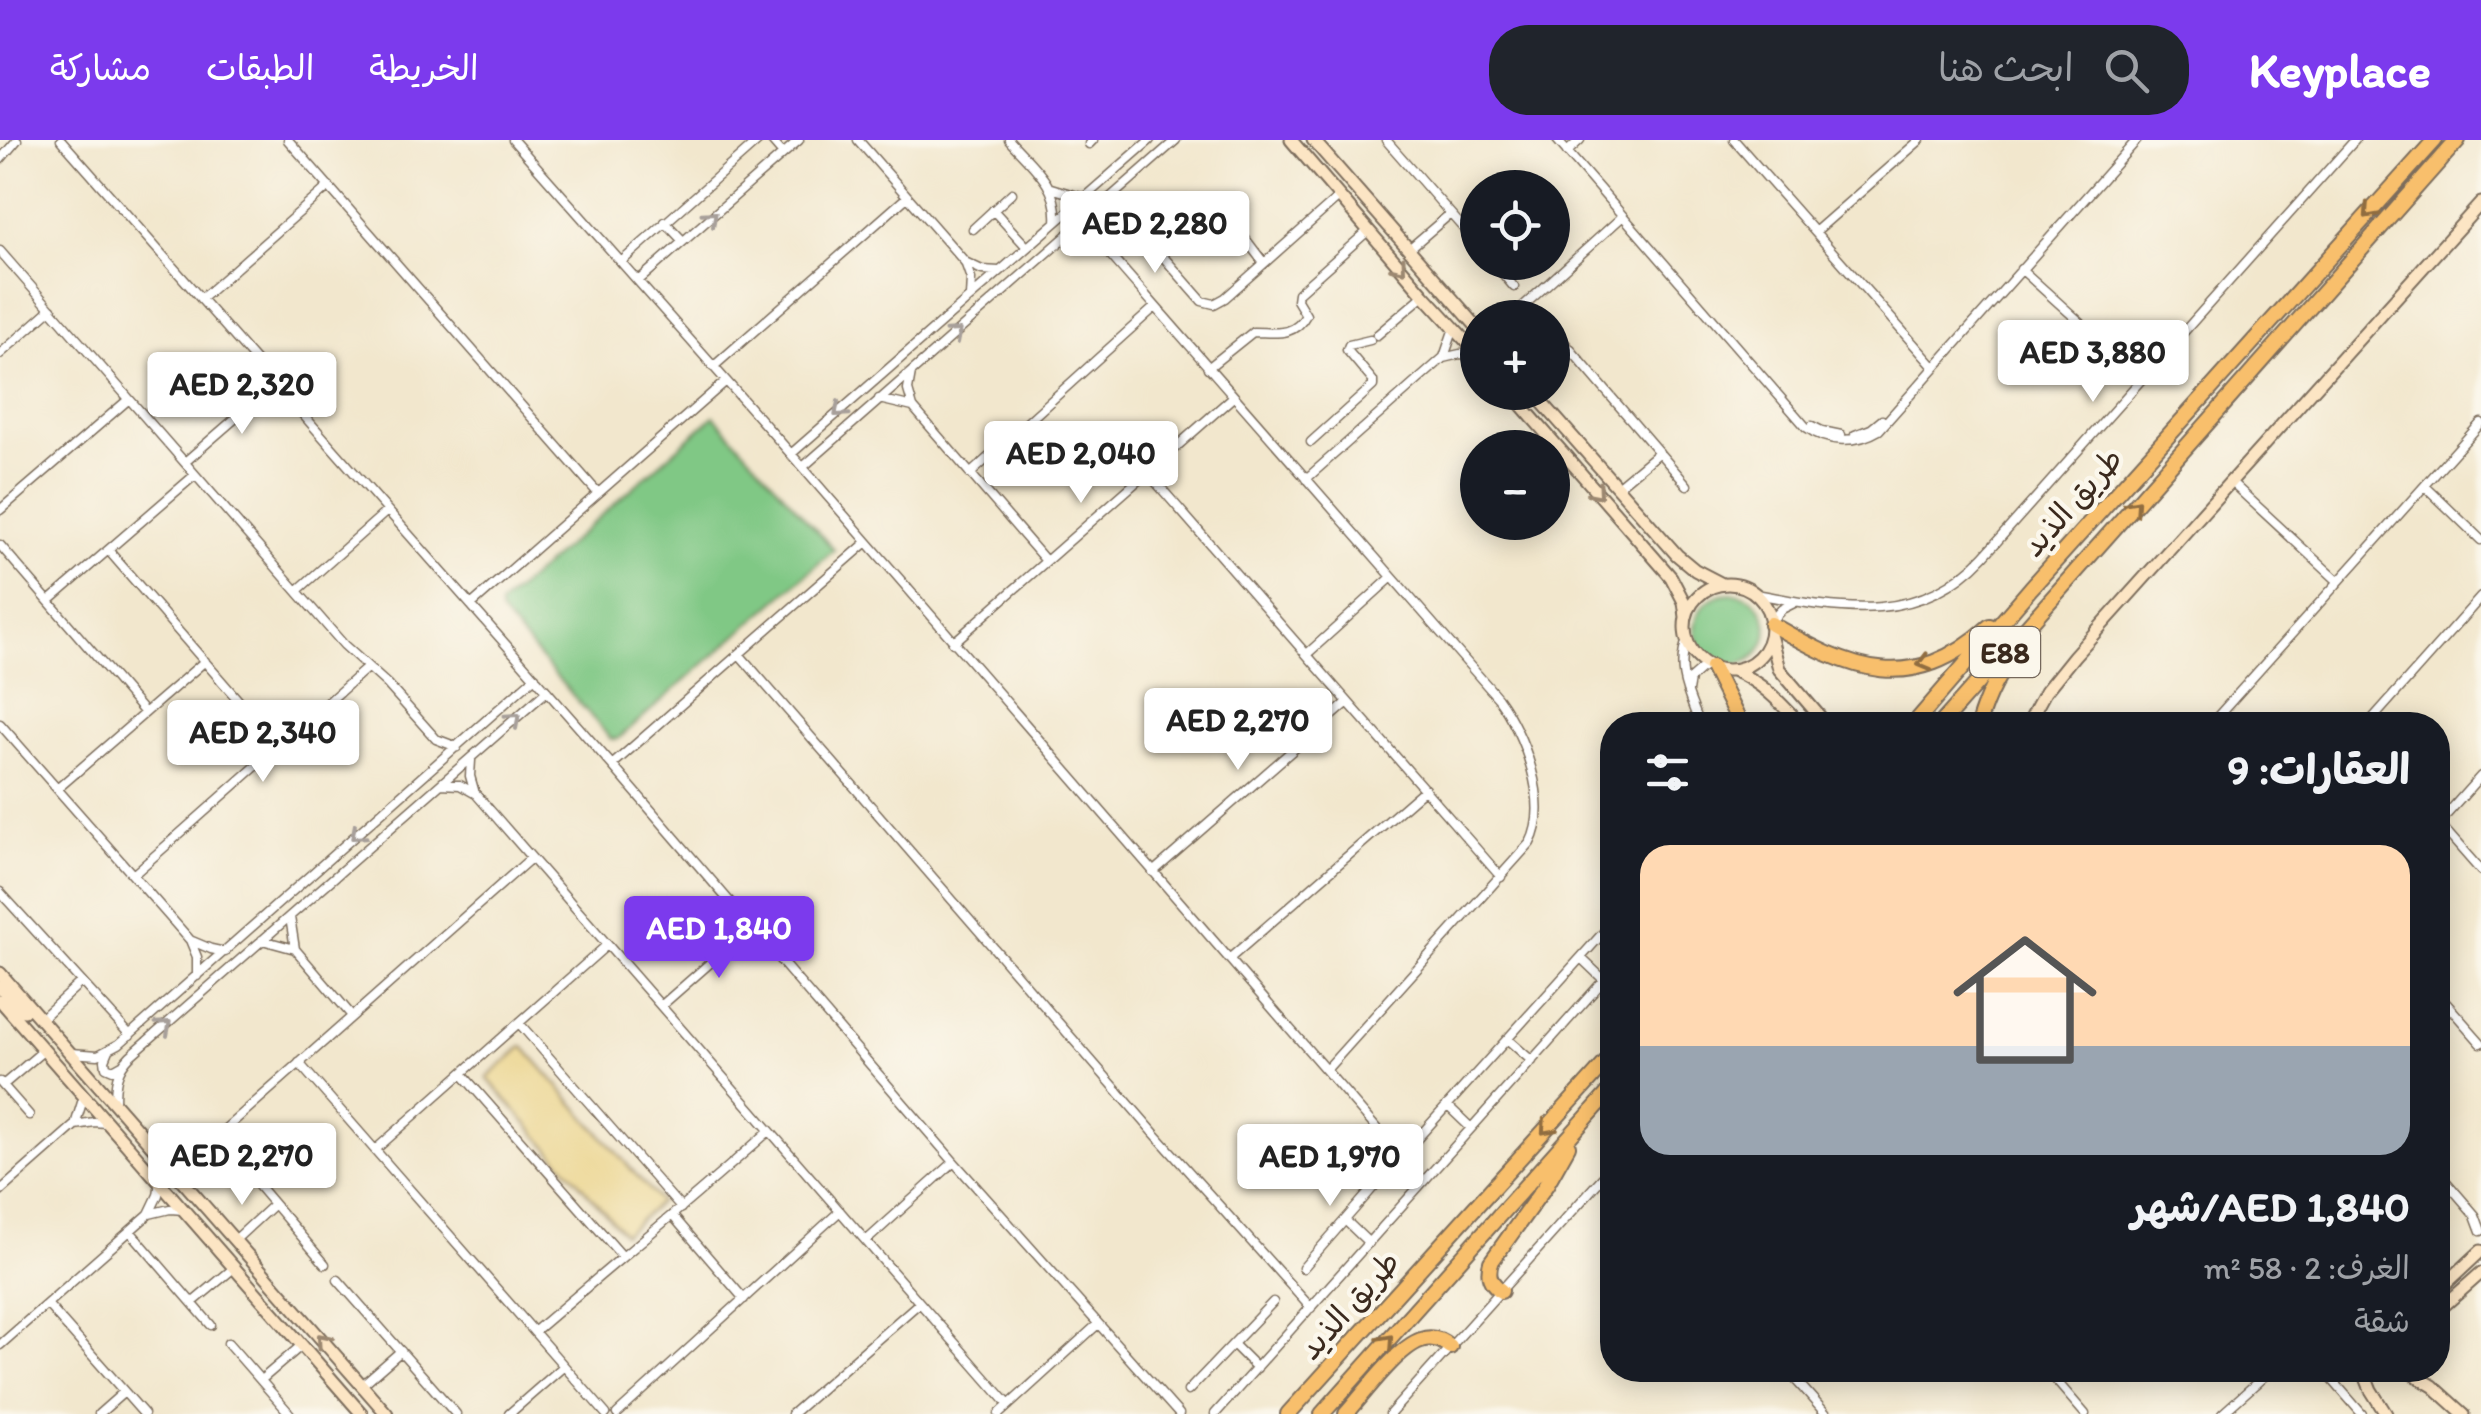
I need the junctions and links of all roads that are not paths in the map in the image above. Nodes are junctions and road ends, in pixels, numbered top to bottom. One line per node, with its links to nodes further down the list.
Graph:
1 (18, 140): 25 (street)
2 (61, 140): 59 (street)
3 (288, 140): 26 (street)
4 (513, 140): 49 (street)
5 (759, 140): 37 (street)
6 (771, 140): 24 (street)
7 (798, 140): 24 (street)
8 (858, 140): 30 (street)
9 (1010, 140): 27 (street)
10 (1150, 140): 31 (street)
11 (1176, 140): 33 (street)
12 (1290, 140): 29 (main road)
13 (1313, 140): 47 (main road)
14 (1386, 140): 35 (street)
15 (1556, 140): 23 (street)
16 (1580, 140): 23 (street)
17 (1734, 140): 42 (street)
18 (2136, 140): 52 (street)
19 (2355, 140): 74 (street)
20 (2435, 140): 109 (highway, طريق الذيد / E88, one-way to 109)
21 (2458, 140): 106 (highway, طريق الذيد / E88, one-way to 21)
22 (1915, 141): 42 (street)
23 (1567, 152): 36 (street)
24 (783, 154): 44 (street, one-way to 24)
25 (0, 160)
26 (329, 186): 59 (street); 97 (street)
27 (1052, 188): 31 (street); 38 (street)
28 (1012, 193): 34 (street)
29 (1340, 196): 41 (main road); 51 (street)
30 (908, 197): 50 (street); 71 (street)
31 (1084, 198): 38 (street)
32 (2481, 203): 93 (main road)
33 (1102, 206): 43 (street); 45 (street)
34 (993, 210): 40 (street); 46 (street)
35 (1450, 214): 39 (street); 47 (street)
36 (1623, 216): 60 (street); 70 (street)
37 (666, 222): 44 (street); 49 (street)
38 (1056, 222): 46 (street)
39 (1460, 225)
40 (973, 229)
41 (1369, 230): 57 (main road, one-way to 57); 72 (street)
42 (1815, 232): 70 (street)
43 (1068, 234): 45 (street); 73 (street, one-way to 43)
44 (682, 242): 55 (street)
45 (1100, 242): 61 (street)
46 (1027, 247): 53 (street)
47 (1409, 249): 62 (main road)
48 (0, 251): 63 (street)
49 (621, 262): 55 (street)
50 (965, 262): 53 (street); 58 (street)
51 (1264, 263): 51 (street)
52 (2021, 269): 70 (street); 74 (street)
53 (1000, 271): 58 (street)
54 (1508, 280): 56 (street)
55 (638, 281): 71 (street)
56 (1514, 287)
57 (1424, 296): 64 (main road); 84 (street)
58 (970, 297): 86 (street, one-way to 86)
59 (200, 300): 76 (street)
60 (1530, 300)
61 (1156, 307): 72 (street); 91 (street)
62 (1460, 308)
63 (51, 310): 67 (street); 77 (street)
64 (1454, 328): 65 (main road); 69 (street)
65 (1460, 335)
66 (1571, 349): 85 (street)
67 (0, 354)
68 (1460, 354): 69 (street)
69 (1444, 358): 92 (street)
70 (1934, 366)
71 (713, 367): 75 (street)
72 (1208, 368): 78 (street)
73 (911, 373): 79 (street); 80 (street)
74 (2142, 378): 114 (street)
75 (726, 381): 86 (street); 97 (street)
76 (275, 384): 87 (street); 99 (street)
77 (129, 398): 87 (street); 98 (street)
78 (1233, 398): 89 (street); 92 (street)
79 (880, 399): 80 (street); 88 (street)
80 (913, 408): 91 (street)
81 (1526, 410): 116 (main road, one-way to 116)
82 (1549, 410): 96 (main road)
83 (2481, 424): 95 (street)
84 (1311, 442)
85 (1659, 452): 94 (street); 96 (street)
86 (792, 454): 88 (street)
87 (185, 462): 90 (street)
88 (803, 468): 101 (street)
89 (1148, 472): 104 (street); 121 (street)
90 (195, 474): 103 (street); 110 (street)
91 (970, 474): 104 (street)
92 (1306, 480): 105 (street)
93 (2232, 482): 107 (street); 137 (main road)
94 (1687, 485)
95 (2425, 486): 100 (street); 107 (street)
96 (1616, 488): 108 (main road)
97 (598, 493): 115 (street)
98 (0, 510)
99 (387, 511): 110 (street); 115 (street)
100 (2481, 540)
101 (866, 543): 119 (street); 120 (street)
102 (0, 545): 113 (street)
103 (108, 550): 113 (street); 122 (street)
104 (1046, 562): 119 (street)
105 (1392, 577): 121 (street); 159 (street)
106 (2069, 579): 135 (highway, طريق الذيد / E88); 136 (highway)
107 (2338, 581): 138 (street)
108 (1722, 584): 111 (main road); 116 (main road)
109 (2031, 588): 117 (highway, one-way to 117); 134 (highway, طريق الذيد / E88)
110 (298, 590): 124 (street)
111 (1756, 594): 114 (street); 117 (main road)
112 (2481, 598): 139 (street)
113 (49, 601): 140 (street)
114 (1796, 602): 117 (street)
115 (471, 605): 126 (street)
116 (1686, 617): 118 (main road)
117 (1771, 627): 125 (main road); 133 (main road)
118 (1687, 640): 123 (main road); 128 (street)
119 (953, 643): 157 (street)
120 (740, 654): 147 (street); 250 (street)
121 (1307, 654): 129 (street)
122 (204, 662): 140 (street); 143 (street)
123 (1710, 666): 125 (main road); 128 (street); 131 (highway)
124 (368, 667): 142 (street); 143 (street)
125 (1732, 670): 132 (main road)
126 (535, 678): 127 (street); 144 (street)
127 (547, 691): 145 (street, one-way to 127); 147 (street)
128 (1689, 696): 130 (street)
129 (1348, 702): 151 (street); 157 (street)
130 (1695, 712)
131 (1733, 712)
132 (1789, 712)
133 (1816, 712)
134 (1924, 712)
135 (1951, 712)
136 (1982, 712)
137 (2034, 712)
138 (2222, 712)
139 (2379, 712)
140 (145, 713): 150 (street)
141 (0, 724): 150 (street)
142 (436, 739): 144 (street); 146 (street)
143 (278, 746): 158 (street)
144 (457, 746): 146 (street)
145 (471, 757): 149 (street); 152 (street)
146 (440, 762): 168 (street, one-way to 168)
147 (612, 765): 162 (street)
148 (2481, 776): 153 (street)
149 (441, 784): 152 (street); 161 (street)
150 (57, 789): 158 (street)
151 (1425, 789): 159 (street); 169 (street)
152 (476, 794): 155 (street)
153 (2450, 809)
154 (2450, 835): 156 (street)
155 (531, 858): 166 (street); 180 (street)
156 (2481, 870)
157 (1153, 872): 169 (street)
158 (133, 875): 164 (street)
159 (1501, 877): 194 (street)
160 (0, 892): 174 (street)
161 (290, 916): 165 (street); 167 (street)
162 (752, 927): 178 (street); 212 (street)
163 (1600, 936): 170 (street)
164 (190, 940): 168 (street); 172 (street)
165 (262, 940): 167 (street); 192 (street, one-way to 165)
166 (608, 946): 178 (street); 182 (street)
167 (295, 949): 180 (street)
168 (226, 952): 172 (street)
169 (1229, 958): 194 (street)
170 (1580, 958): 173 (street); 184 (street)
171 (0, 973): 181 (main road)
172 (197, 976): 183 (street)
173 (1600, 976)
174 (82, 982): 181 (street); 183 (street)
175 (1600, 984): 189 (street)
176 (0, 987): 181 (main road)
177 (0, 1000): 186 (main road)
178 (661, 1006): 206 (street)
179 (2450, 1007): 185 (street)
180 (352, 1016): 191 (street)
181 (41, 1019): 188 (main road)
182 (520, 1023): 195 (street); 222 (street)
183 (130, 1035): 187 (street)
184 (1508, 1038): 189 (street); 201 (street)
185 (2481, 1042)
186 (44, 1050): 196 (street); 197 (main road)
187 (109, 1050): 188 (street); 192 (street)
188 (70, 1053): 199 (main road)
189 (1532, 1061): 205 (street)
190 (1600, 1062): 198 (highway)
191 (299, 1063): 209 (street); 210 (street)
192 (122, 1065): 199 (street)
193 (1600, 1069): 198 (highway, طريق الذيد)
194 (1326, 1070): 217 (street)
195 (462, 1074): 209 (street); 235 (street)
196 (1, 1084): 202 (street)
197 (84, 1094): 203 (street); 204 (main road)
198 (1577, 1094): 286 (highway, طريق الذيد, one-way to 286)
199 (115, 1103): 211 (main road)
200 (1600, 1104): 207 (highway, طريق الذيد)
201 (1447, 1105): 205 (street); 208 (street)
202 (29, 1114)
203 (75, 1126): 204 (street); 220 (street)
204 (112, 1126): 216 (main road)
205 (1471, 1128): 217 (street)
206 (769, 1131): 222 (street); 224 (street)
207 (1574, 1133): 243 (highway); 287 (highway, طريق الذيد, one-way to 207)
208 (1416, 1140)
209 (375, 1150): 253 (street)
210 (198, 1152): 211 (street); 218 (street)
211 (163, 1158): 218 (main road)
212 (954, 1162): 232 (street); 251 (street)
213 (246, 1171): 221 (street)
214 (1385, 1174): 228 (street)
215 (1600, 1180): 243 (street)
216 (160, 1182): 223 (main road); 225 (street)
217 (1424, 1182): 233 (street)
218 (188, 1185): 231 (main road)
219 (2450, 1185): 227 (street)
220 (0, 1191)
221 (274, 1204): 231 (street); 236 (street)
222 (681, 1208): 226 (street)
223 (185, 1210): 225 (street); 237 (main road)
224 (840, 1212): 232 (street); 244 (street)
225 (150, 1214): 229 (street)
226 (672, 1215): 235 (street); 244 (street)
227 (2478, 1216): 230 (street)
228 (1345, 1220): 233 (street); 238 (street)
229 (130, 1231): 248 (street); 249 (street)
230 (2481, 1231)
231 (235, 1240): 242 (main road)
232 (866, 1241): 247 (street)
233 (1369, 1243): 250 (street)
234 (2481, 1251): 240 (main road)
235 (622, 1256): 253 (street)
236 (326, 1264)
237 (236, 1266): 242 (main road); 249 (street); 257 (main road)
238 (1303, 1268)
239 (2481, 1273): 245 (main road)
240 (2450, 1279)
241 (338, 1280): 259 (street)
242 (281, 1292): 269 (main road, one-way to 242)
243 (1500, 1292): 258 (street)
244 (744, 1299): 281 (street)
245 (2450, 1300)
246 (1273, 1302): 255 (street)
247 (919, 1303): 272 (street); 282 (street)
248 (48, 1304): 256 (street); 271 (street)
249 (192, 1304): 252 (street)
250 (1311, 1308): 261 (street)
251 (1098, 1324): 272 (street); 284 (street)
252 (211, 1325)
253 (534, 1332): 260 (street)
254 (228, 1343): 262 (street)
255 (1233, 1344): 261 (street); 270 (street)
256 (0, 1345)
257 (302, 1345): 262 (street); 273 (main road)
258 (1450, 1348): 288 (highway); 289 (street)
259 (401, 1351): 269 (street); 278 (street)
260 (564, 1366): 279 (street); 280 (street)
261 (1257, 1368): 285 (street)
262 (261, 1380): 276 (street)
263 (1798, 1382): 290 (street)
264 (2057, 1382): 291 (street)
265 (2258, 1382): 292 (street)
266 (2334, 1382): 293 (street)
267 (2367, 1382): 294 (main road)
268 (2426, 1382): 295 (main road)
269 (362, 1385): 277 (main road)
270 (1188, 1391)
271 (124, 1392): 274 (street); 275 (street)
272 (1009, 1405): 283 (street)
273 (356, 1411)
274 (99, 1414)
275 (144, 1414)
276 (290, 1414)
277 (387, 1414)
278 (456, 1414)
279 (509, 1414)
280 (606, 1414)
281 (617, 1414)
282 (792, 1414)
283 (999, 1414)
284 (1179, 1414)
285 (1215, 1414)
286 (1288, 1414)
287 (1322, 1414)
288 (1346, 1414)
289 (1390, 1414)
290 (1826, 1414)
291 (2085, 1414)
292 (2222, 1414)
293 (2362, 1414)
294 (2386, 1414)
295 (2464, 1414)

